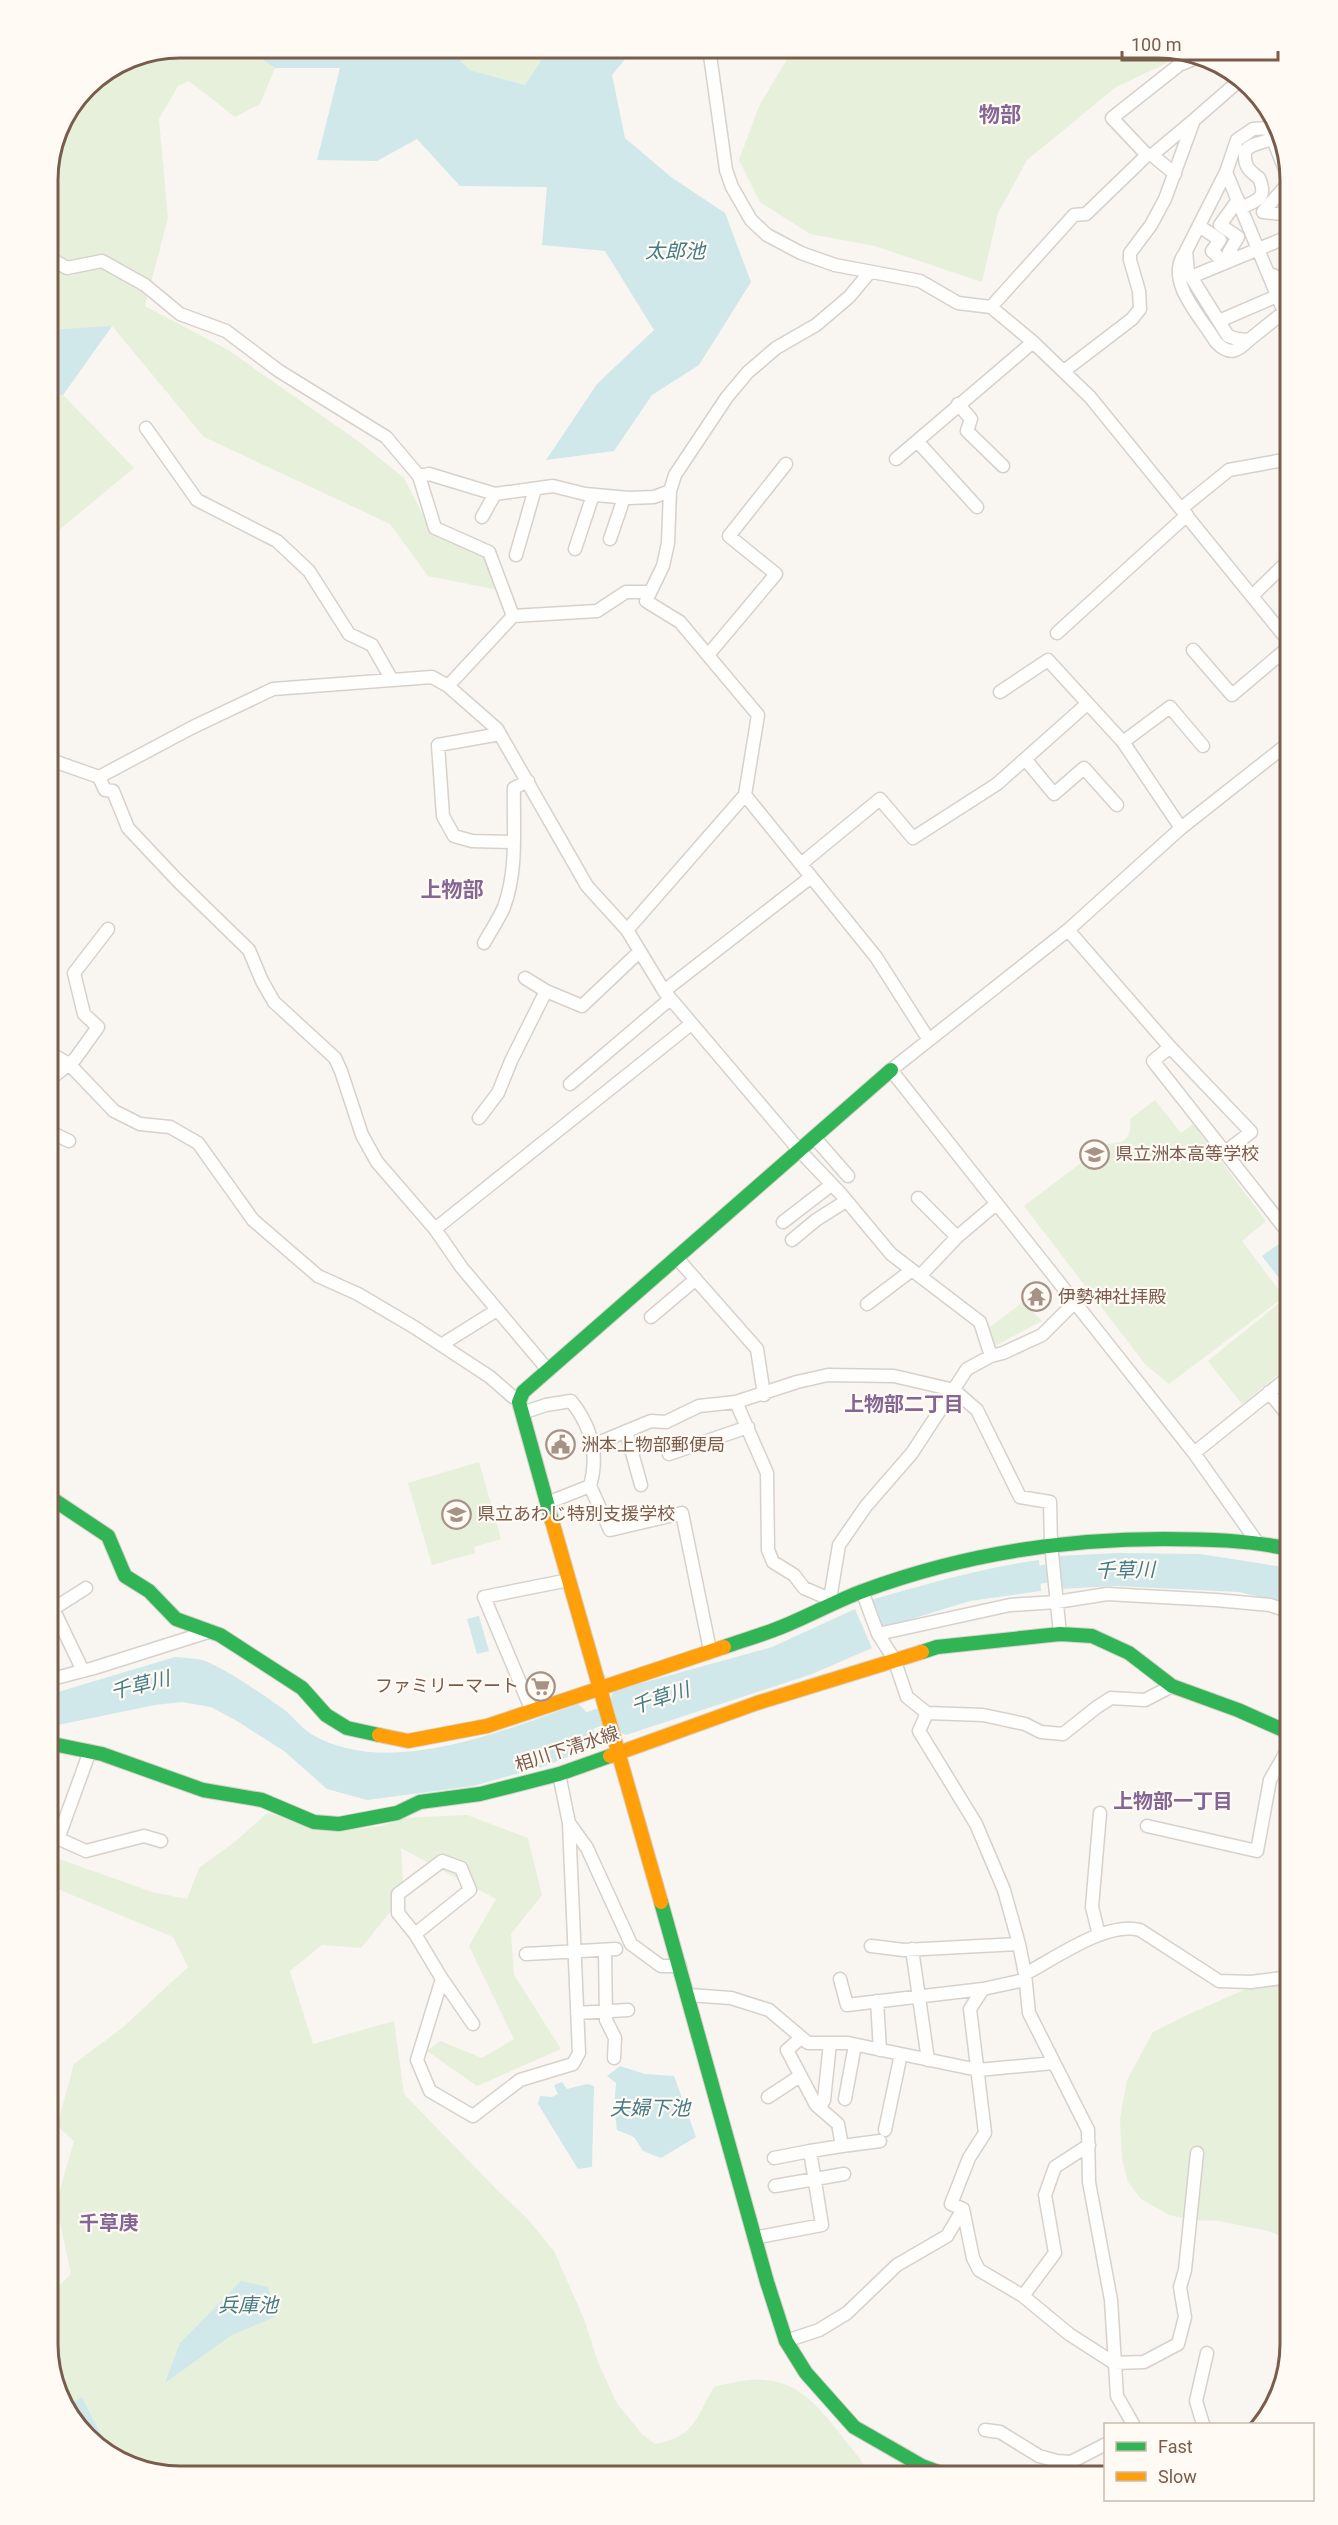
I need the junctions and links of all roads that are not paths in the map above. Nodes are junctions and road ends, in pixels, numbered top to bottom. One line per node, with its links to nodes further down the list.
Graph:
1 (711, 59): 19 (street)
2 (1186, 62): 7 (street)
3 (1234, 85): 4 (street)
4 (1194, 120): 7 (street); 9 (street)
5 (1268, 130): 8 (street)
6 (1270, 134): 11 (street)
7 (1150, 155): 9 (street); 25 (street)
8 (1226, 172): 11 (street); 13 (street)
9 (1175, 174): 30 (street)
10 (1280, 193): 12 (street)
11 (1239, 204): 16 (street); 17 (street)
12 (1280, 214)
13 (1199, 226): 15 (street); 17 (street)
14 (1280, 240): 16 (street)
15 (1187, 249): 21 (street); 28 (street)
16 (1258, 249): 17 (street); 20 (street)
17 (1231, 260): 21 (street)
18 (59, 263): 38 (street)
19 (870, 272): 25 (street); 40 (street)
20 (1269, 276): 22 (street); 23 (street)
21 (1191, 277): 27 (street)
22 (1280, 278)
23 (1277, 296): 24 (street); 27 (street)
24 (1280, 300)
25 (991, 307): 29 (street)
26 (1280, 315): 28 (street)
27 (1219, 321): 28 (street)
28 (1249, 339)
29 (1033, 342): 30 (street); 31 (street)
30 (1064, 371): 45 (street)
31 (958, 404): 33 (street); 37 (street)
32 (146, 428): 59 (street)
33 (917, 441): 34 (street); 44 (street)
34 (896, 459)
35 (1278, 461): 45 (street)
36 (786, 464): 58 (street)
37 (1003, 466)
38 (418, 476): 41 (street); 53 (street)
39 (535, 489): 41 (street); 42 (street); 49 (street)
40 (670, 491): 43 (street); 51 (street)
41 (495, 494): 46 (street)
42 (593, 495): 43 (street); 48 (street)
43 (624, 498): 47 (street)
44 (977, 507)
45 (1185, 511): 52 (street); 55 (street)
46 (482, 517)
47 (610, 539)
48 (575, 549)
49 (516, 555)
50 (1280, 569): 52 (street)
51 (650, 592): 53 (street); 58 (street)
52 (1252, 596): 54 (street)
53 (513, 616): 60 (street)
54 (1280, 632)
55 (1057, 633)
56 (1193, 650): 57 (street)
57 (1280, 654)
58 (708, 655): 71 (street)
59 (392, 680): 60 (street); 69 (street)
60 (448, 686): 63 (street)
61 (999, 692): 62 (street)
62 (1087, 704): 64 (street); 67 (street)
63 (500, 734): 70 (street); 74 (street)
64 (1123, 742): 65 (street); 73 (street)
65 (1203, 746)
66 (1280, 750): 73 (street)
67 (1025, 759): 72 (street); 75 (street)
68 (59, 763): 69 (street)
69 (99, 777): 106 (street)
70 (528, 781): 74 (street); 78 (street)
71 (745, 795): 75 (street); 78 (street)
72 (1117, 806)
73 (1181, 828): 79 (street)
74 (512, 842): 80 (street)
75 (801, 864): 76 (street)
76 (812, 877): 84 (street); 86 (street)
77 (108, 929): 89 (street)
78 (627, 930): 81 (street)
79 (1068, 930): 86 (street); 87 (street)
80 (484, 944)
81 (638, 953): 83 (street); 84 (street)
82 (525, 978): 83 (street)
83 (546, 991): 93 (street)
84 (667, 995): 85 (street); 92 (street)
85 (691, 1024): 97 (street); 106 (street)
86 (929, 1040): 90 (street)
87 (1170, 1047): 98 (street); 98 (street)
88 (59, 1058): 89 (street)
89 (69, 1064): 91 (street); 116 (street)
90 (891, 1070): 95 (street); 103 (street)
91 (59, 1072)
92 (570, 1084)
93 (479, 1118)
94 (59, 1136): 96 (street)
95 (814, 1137): 97 (street); 99 (street)
96 (69, 1141)
97 (799, 1150): 100 (street); 109 (street)
98 (1224, 1153): 105 (street)
99 (848, 1176)
100 (831, 1185): 102 (street); 104 (street)
101 (918, 1198): 107 (street)
102 (846, 1201): 108 (street); 110 (street)
103 (996, 1204): 107 (street); 112 (street)
104 (783, 1222)
105 (1280, 1223)
106 (435, 1229): 114 (street)
107 (957, 1237): 110 (street)
108 (792, 1240)
109 (676, 1257): 111 (street); 118 (street)
110 (916, 1273): 113 (street); 117 (street)
111 (696, 1279): 115 (street); 122 (street)
112 (1074, 1303): 117 (street); 131 (street)
113 (867, 1304)
114 (497, 1310): 116 (street); 118 (street)
115 (651, 1317)
116 (441, 1345): 123 (street)
117 (991, 1356): 120 (street)
118 (548, 1370): 123 (street)
119 (1280, 1384): 121 (street)
120 (954, 1390): 122 (street); 137 (street); 144 (street)
121 (1269, 1392): 125 (street); 131 (street)
122 (764, 1395): 124 (street)
123 (520, 1397): 126 (street)
124 (736, 1402): 127 (street); 128 (street)
125 (1280, 1406)
126 (522, 1413): 129 (street); 135 (street)
127 (748, 1427): 130 (street); 144 (street)
128 (626, 1431): 129 (street); 132 (street)
129 (593, 1444): 133 (street)
130 (669, 1454)
131 (1194, 1454): 136 (street)
132 (641, 1485)
133 (590, 1486): 135 (street); 150 (street)
134 (58, 1503): 147 (street)
135 (547, 1503): 139 (street)
136 (1257, 1542): 137 (street); 138 (street)
137 (1051, 1544): 141 (street); 143 (street)
138 (1280, 1547)
139 (569, 1580): 155 (street); 156 (street)
140 (86, 1588): 142 (street)
141 (862, 1591): 144 (street); 149 (street)
142 (58, 1601)
143 (1057, 1602): 145 (street); 148 (street); 149 (street)
144 (829, 1605): 150 (street)
145 (1280, 1608)
146 (58, 1619): 152 (street)
147 (208, 1632): 152 (street); 156 (street)
148 (1060, 1634): 151 (street, 相川下清水線); 154 (street, 相川下清水線)
149 (881, 1639): 151 (street)
150 (710, 1650): 155 (street)
151 (894, 1659): 157 (street); 161 (street, 相川下清水線)
152 (83, 1671): 153 (street)
153 (58, 1677)
154 (1172, 1686): 157 (street); 158 (street, 相川下清水線)
155 (600, 1689): 156 (street); 161 (street)
156 (532, 1711)
157 (927, 1713): 172 (street)
158 (1280, 1729)
159 (58, 1745): 160 (street, 相川下清水線)
160 (90, 1750): 163 (street, 相川下清水線); 166 (street)
161 (617, 1752): 163 (street, 相川下清水線); 177 (street)
162 (1280, 1762): 167 (street)
163 (559, 1774): 165 (street)
164 (1100, 1813): 171 (street)
165 (569, 1822): 175 (street); 177 (street)
166 (58, 1825)
167 (1147, 1826)
168 (58, 1839): 169 (street)
169 (161, 1841)
170 (415, 1934): 170 (street); 180 (street)
171 (1099, 1935): 178 (street); 179 (street)
172 (1019, 1944): 174 (street); 178 (street)
173 (871, 1946): 174 (street)
174 (912, 1949): 184 (street)
175 (575, 1952): 176 (street); 187 (street); 188 (street)
176 (526, 1954)
177 (680, 1966): 183 (street)
178 (1025, 1977): 182 (street); 197 (street)
179 (1280, 1978)
180 (442, 1979): 188 (street); 189 (street)
181 (840, 1979): 185 (street)
182 (983, 1989): 184 (street); 198 (street)
183 (689, 1995): 190 (street); 212 (street)
184 (919, 1996): 185 (street); 196 (street)
185 (877, 2001): 193 (street)
186 (628, 2010): 187 (street)
187 (606, 2011): 188 (street); 195 (street)
188 (577, 2013)
189 (474, 2024)
190 (801, 2038): 191 (street); 199 (street)
191 (830, 2043): 192 (street); 202 (street)
192 (855, 2045): 193 (street); 201 (street)
193 (880, 2050): 194 (street)
194 (901, 2054): 196 (street); 204 (street)
195 (614, 2058)
196 (928, 2060): 198 (street)
197 (1054, 2063): 198 (street); 203 (street)
198 (978, 2070): 211 (street)
199 (800, 2076): 200 (street); 202 (street)
200 (768, 2097)
201 (845, 2099)
202 (820, 2108): 204 (street)
203 (1089, 2145): 213 (street); 216 (street)
204 (842, 2146): 205 (street)
205 (810, 2151): 207 (street); 209 (street)
206 (1197, 2153): 216 (street)
207 (774, 2158)
208 (844, 2174): 209 (street)
209 (814, 2180): 210 (street); 212 (street)
210 (775, 2186)
211 (963, 2209): 213 (street); 214 (street)
212 (754, 2238): 214 (street)
213 (1023, 2296): 216 (street)
214 (786, 2341): 221 (street)
215 (1207, 2352): 218 (street)
216 (1114, 2363): 217 (street)
217 (1132, 2423)
218 (1203, 2423)
219 (985, 2430): 220 (street)
220 (1104, 2445)
221 (922, 2466)

